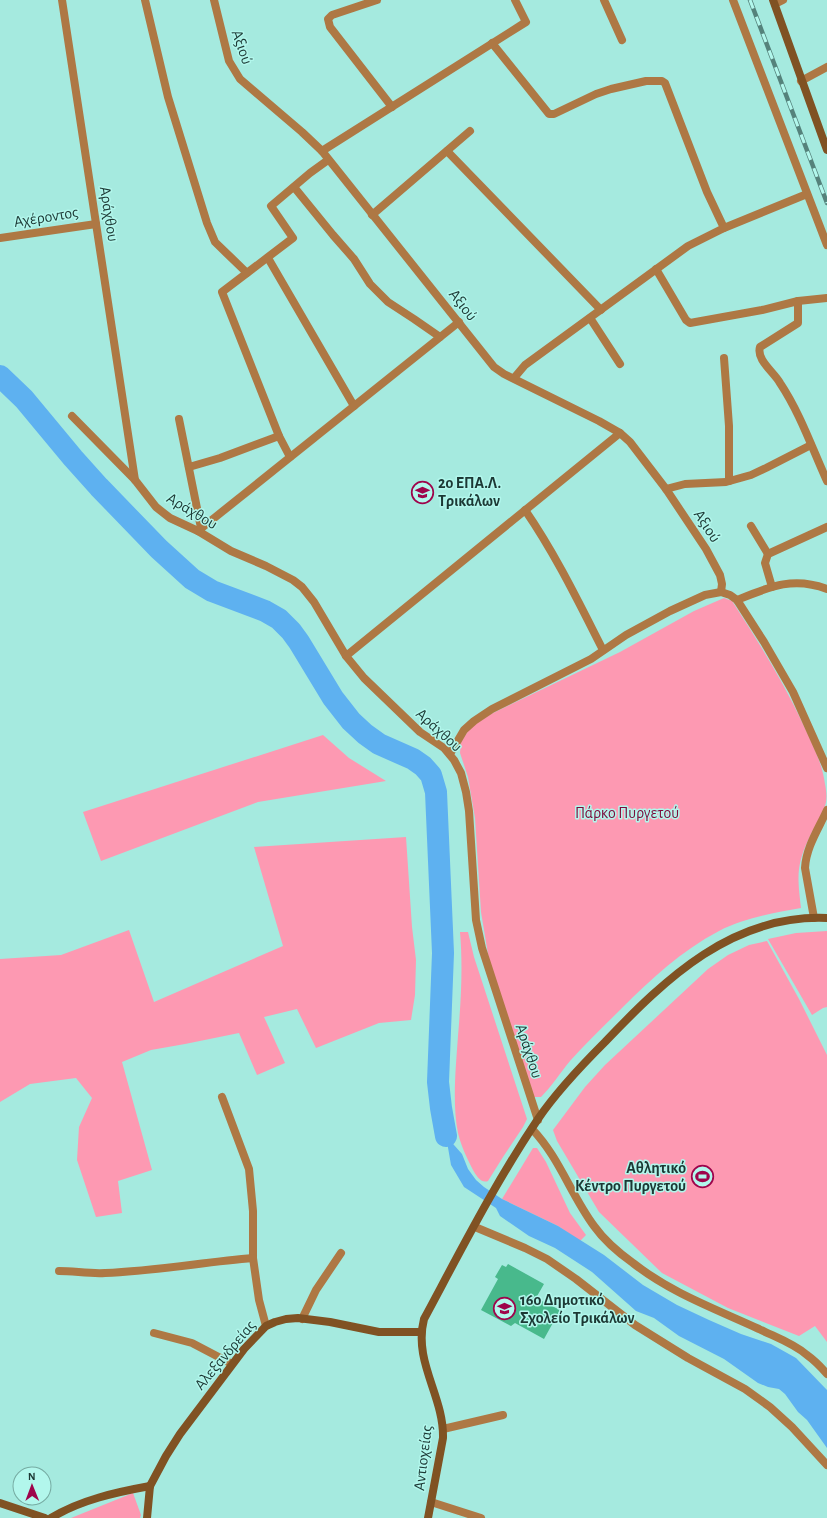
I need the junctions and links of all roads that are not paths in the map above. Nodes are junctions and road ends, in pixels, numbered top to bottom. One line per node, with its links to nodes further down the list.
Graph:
1 (144, 0): 29 (street)
2 (214, 0): 17 (street, Αξιού)
3 (377, 0): 14 (street)
4 (515, 0): 11 (street)
5 (604, 0): 10 (street)
6 (733, 0): 21 (street)
7 (783, 0): 9 (street)
8 (64, 1): 23 (street, Αράχθου)
9 (774, 2): 13 (street)
10 (622, 40)
11 (492, 43): 14 (street); 24 (street)
12 (827, 67): 13 (street)
13 (802, 80): 16 (street)
14 (392, 107): 17 (street)
15 (470, 131): 18 (street)
16 (827, 150)
17 (322, 151): 19 (street, Αξιού)
18 (447, 151): 22 (street); 32 (street)
19 (328, 160): 20 (street); 22 (street, Αξιού)
20 (294, 187): 27 (street); 35 (street)
21 (807, 194): 24 (street); 26 (street)
22 (372, 215): 34 (street, Αξιού)
23 (96, 224): 25 (street, Αχέροντος); 47 (street, Αράχθου)
24 (724, 228): 28 (street)
25 (0, 238)
26 (827, 245)
27 (268, 258): 29 (street); 39 (street)
28 (656, 269): 31 (street); 32 (street)
29 (247, 273): 43 (street)
30 (827, 298): 31 (street)
31 (798, 300): 44 (street)
32 (601, 310): 33 (street)
33 (590, 318): 37 (street); 38 (street)
34 (458, 322): 35 (street); 38 (street, Αξιού)
35 (440, 337): 39 (street)
36 (724, 358): 48 (street)
37 (620, 364)
38 (514, 378): 42 (street, Αξιού)
39 (354, 406): 45 (street)
40 (72, 416): 47 (street, Αράχθου)
41 (179, 419): 46 (street)
42 (620, 433): 50 (street, Αξιού); 51 (street)
43 (279, 436): 45 (street); 46 (street)
44 (811, 445): 48 (street); 49 (street)
45 (290, 457): 54 (street)
46 (189, 467): 54 (street)
47 (135, 480): 54 (street, Αράχθου)
48 (729, 481): 50 (street)
49 (827, 481)
50 (666, 489): 58 (street, Αξιού)
51 (525, 510): 60 (street); 61 (street)
52 (751, 526): 55 (street)
53 (827, 527): 55 (street)
54 (200, 530): 61 (street, Αράχθου)
55 (768, 554): 56 (street)
56 (772, 587): 57 (street); 59 (street)
57 (827, 589)
58 (720, 592): 59 (street); 60 (street)
59 (737, 600): 63 (street)
60 (603, 650): 62 (street)
61 (346, 656): 62 (street, Αράχθου)
62 (450, 754): 68 (street, Αράχθου)
63 (827, 765)
64 (827, 810): 65 (street)
65 (814, 918): 66 (street); 68 (street)
66 (827, 918)
67 (222, 1097): 72 (street)
68 (538, 1120): 69 (street)
69 (532, 1129): 70 (street); 79 (street)
70 (475, 1227): 76 (street); 82 (street)
71 (341, 1253): 74 (street)
72 (253, 1258): 73 (street); 75 (street)
73 (59, 1271)
74 (302, 1319): 75 (street, Αλεξανδρείας); 76 (street, Αλεξανδρείας)
75 (266, 1326): 78 (street, Αλεξανδρείας)
76 (420, 1332): 81 (street, Αντιοχείας)
77 (154, 1333): 78 (street)
78 (232, 1364): 83 (street, Αλεξανδρείας)
79 (827, 1374)
80 (503, 1415): 81 (street)
81 (443, 1429): 84 (street, Αντιοχείας)
82 (827, 1464)
83 (150, 1486): 87 (street); 88 (street, Αλεξανδρείας)
84 (431, 1502): 89 (street, Αντιοχείας); 90 (street)
85 (0, 1503): 86 (street)
86 (45, 1518)
87 (52, 1518)
88 (147, 1518)
89 (428, 1518)
90 (481, 1518)

